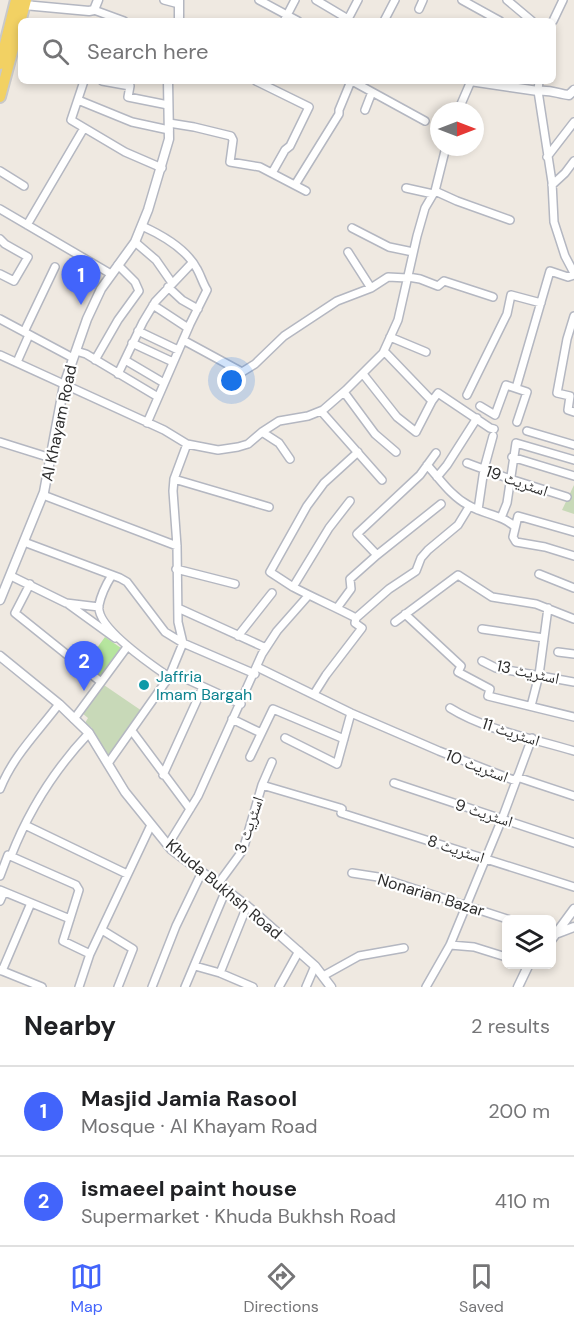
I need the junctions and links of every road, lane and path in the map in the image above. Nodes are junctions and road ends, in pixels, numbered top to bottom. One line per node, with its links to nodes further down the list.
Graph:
1 (98, 0): 15 (street)
2 (164, 0): 13 (street)
3 (295, 0): 20 (street)
4 (316, 0): 21 (street)
5 (358, 0): 22 (street)
6 (394, 0): 23 (street)
7 (423, 0): 14 (street)
8 (462, 0): 24 (street)
9 (507, 0): 25 (street)
10 (562, 0): 26 (street)
11 (262, 1): 20 (street)
12 (22, 2): 15 (street); 16 (main road); 28 (main road)
13 (179, 2): 19 (street)
14 (419, 9)
15 (93, 10): 17 (street); 18 (street)
16 (18, 18)
17 (95, 18)
18 (116, 18)
19 (179, 18)
20 (286, 18)
21 (345, 18)
22 (349, 18)
23 (385, 18)
24 (495, 18)
25 (528, 18)
26 (554, 18)
27 (18, 19): 40 (main road)
28 (0, 64)
29 (83, 84): 41 (street)
30 (119, 84): 43 (street)
31 (168, 84): 43 (street, Al Khayam Road)
32 (262, 84): 54 (street)
33 (351, 84): 55 (street)
34 (357, 84): 39 (street)
35 (469, 84): 42 (street)
36 (508, 84): 37 (street)
37 (539, 86): 38 (street); 50 (street)
38 (574, 90)
39 (372, 92): 44 (street); 45 (street)
40 (0, 97)
41 (78, 100): 47 (street); 48 (street)
42 (462, 102)
43 (168, 105): 47 (street, Al Khayam Road)
44 (365, 110)
45 (424, 122)
46 (574, 122): 50 (street)
47 (169, 127): 52 (street, Al Khayam Road); 54 (street)
48 (84, 128): 52 (street); 63 (street)
49 (444, 156): 60 (street)
50 (547, 157): 56 (street)
51 (574, 161): 56 (street)
52 (162, 168): 64 (street, Al Khayam Road)
53 (0, 171): 57 (street)
54 (272, 173): 55 (street)
55 (295, 185): 59 (street)
56 (552, 185): 75 (street)
57 (24, 186)
58 (406, 188): 60 (street)
59 (306, 191)
60 (434, 193): 62 (street); 69 (street)
61 (0, 210): 63 (street)
62 (510, 220)
63 (27, 225): 74 (street)
64 (142, 226): 67 (street, Al Khayam Road); 70 (street)
65 (352, 228): 69 (street)
66 (0, 241): 73 (street)
67 (135, 242): 71 (street, Al Khayam Road); 77 (street)
68 (348, 252): 78 (street)
69 (413, 252): 76 (street)
70 (192, 263): 77 (street); 82 (street)
71 (118, 265): 74 (street, Al Khayam Road); 96 (street)
72 (55, 267): 87 (street)
73 (0, 274)
74 (111, 274): 94 (street, Al Khayam Road)
75 (574, 274): 80 (street)
76 (407, 278): 78 (street); 79 (street); 88 (street)
77 (170, 285): 81 (street); 82 (street)
78 (371, 288): 89 (street)
79 (493, 297)
80 (541, 303): 104 (street); 106 (street)
81 (153, 305): 85 (street); 86 (street)
82 (198, 309): 85 (street)
83 (574, 316): 111 (street)
84 (0, 319): 87 (street)
85 (188, 328): 89 (street)
86 (138, 331): 90 (street); 91 (street)
87 (27, 333): 94 (street); 98 (street)
88 (390, 337): 92 (street); 93 (street)
89 (183, 340): 91 (street)
90 (132, 343): 97 (street); 99 (street)
91 (178, 350): 99 (street)
92 (384, 351): 101 (street); 108 (street)
93 (426, 352)
94 (74, 354): 96 (street); 103 (street, Al Khayam Road)
95 (0, 355): 98 (street)
96 (95, 360): 100 (street)
97 (125, 360): 100 (street); 102 (street)
98 (17, 362): 103 (street)
99 (173, 362): 102 (street)
100 (118, 374): 107 (street)
101 (363, 374): 105 (street); 108 (street)
102 (164, 383): 107 (street)
103 (64, 385): 114 (street); 123 (street, Al Khayam Road)
104 (516, 388): 109 (street); 113 (street)
105 (345, 392): 110 (street); 121 (street)
106 (467, 395)
107 (158, 397): 114 (street)
108 (432, 401): 112 (street)
109 (480, 406)
110 (321, 411): 116 (street); 120 (street)
111 (574, 412)
112 (477, 418): 129 (street); 131 (street)
113 (517, 422)
114 (147, 423): 118 (street)
115 (527, 431): 119 (street)
116 (262, 432): 118 (street); 125 (street)
117 (0, 442): 123 (street)
118 (187, 444): 132 (street)
119 (574, 445)
120 (358, 452): 134 (street); 155 (street)
121 (396, 452)
122 (436, 453): 128 (street)
123 (51, 458): 135 (street, Al Khayam Road)
124 (512, 458): 126 (street); 130 (street); 133 (street)
125 (290, 459)
126 (574, 460)
127 (467, 463): 129 (street, اسٹریٹ 19)
128 (427, 465): 131 (street); 147 (street)
129 (483, 469): 133 (street, اسٹریٹ 19); 141 (street)
130 (574, 476)
131 (437, 477): 140 (street)
132 (174, 479): 139 (street); 146 (street)
133 (510, 479): 136 (street, اسٹریٹ 19); 142 (street)
134 (382, 480)
135 (43, 495): 145 (street, Al Khayam Road); 146 (street)
136 (567, 497)
137 (350, 501): 155 (street)
138 (441, 504): 147 (street)
139 (269, 507)
140 (470, 507): 141 (street); 166 (street)
141 (478, 510): 142 (street)
142 (501, 518): 143 (street)
143 (515, 526): 144 (street); 148 (street)
144 (574, 532)
145 (24, 542): 150 (street, اسٹریٹ 10); 152 (street, Al Khayam Road)
146 (177, 546): 149 (street)
147 (377, 555): 164 (street)
148 (574, 556)
149 (177, 569): 154 (street); 162 (street)
150 (112, 574): 161 (street); 172 (street, اسٹریٹ 10)
151 (539, 574): 156 (street)
152 (11, 576): 153 (street); 159 (street, Al Khayam Road)
153 (30, 584): 160 (street); 182 (street)
154 (235, 584)
155 (293, 587): 158 (street)
156 (574, 588)
157 (272, 593): 170 (street)
158 (307, 597): 164 (street); 174 (street)
159 (0, 600)
160 (66, 603): 161 (street); 173 (street)
161 (99, 607): 173 (street)
162 (178, 608): 170 (street); 172 (street)
163 (548, 608): 165 (street); 167 (street); 171 (street)
164 (337, 609): 166 (street)
165 (405, 614): 168 (street); 188 (street)
166 (356, 618): 185 (street)
167 (574, 619)
168 (395, 622)
169 (482, 628): 171 (street)
170 (238, 636): 174 (street)
171 (544, 639): 181 (street)
172 (183, 643): 179 (street, اسٹریٹ 10); 180 (street)
173 (124, 644): 180 (street); 182 (street)
174 (266, 648): 179 (street)
175 (558, 652): 176 (street)
176 (574, 654)
177 (0, 656): 186 (street, Khuda Bukhsh Road)
178 (482, 661): 181 (street, اسٹریٹ 13)
179 (256, 670): 185 (street, اسٹریٹ 10); 187 (street)
180 (170, 674): 184 (street); 194 (street)
181 (539, 675): 183 (street, اسٹریٹ 13); 188 (street)
182 (101, 682): 192 (street)
183 (574, 682)
184 (203, 687): 187 (street); 204 (street)
185 (314, 694): 190 (street, اسٹریٹ 10)
186 (59, 704): 192 (street, Khuda Bukhsh Road); 208 (street)
187 (241, 704): 193 (street)
188 (531, 706): 191 (street)
189 (450, 708): 198 (street, اسٹریٹ 11)
190 (351, 713): 199 (street); 205 (street, اسٹریٹ 10)
191 (574, 717)
192 (74, 718): 195 (street, Khuda Bukhsh Road)
193 (232, 719): 196 (street); 210 (street)
194 (132, 731): 202 (street); 204 (street)
195 (89, 733): 212 (street); 213 (street, Khuda Bukhsh Road)
196 (261, 733): 199 (street); 201 (street)
197 (285, 738): 199 (street)
198 (532, 738): 200 (street, اسٹریٹ 11); 205 (street)
199 (344, 739)
200 (574, 751)
201 (250, 757)
202 (109, 762)
203 (272, 762): 207 (street, اسٹریٹ 3)
204 (163, 775): 210 (street)
205 (517, 779): 209 (street, اسٹریٹ 10); 211 (street)
206 (394, 783): 211 (street, اسٹریٹ 9)
207 (262, 785): 217 (street, اسٹریٹ 8); 222 (street, اسٹریٹ 3)
208 (0, 789)
209 (574, 796)
210 (190, 809): 215 (street)
211 (502, 819): 214 (street, اسٹریٹ 9); 217 (street)
212 (25, 825): 216 (street); 220 (street)
213 (151, 825): 215 (street, Khuda Bukhsh Road); 220 (street)
214 (574, 843)
215 (168, 845): 218 (street, Khuda Bukhsh Road)
216 (10, 856): 221 (street); 232 (street)
217 (486, 859): 223 (street, اسٹریٹ 8); 229 (street)
218 (202, 872): 222 (street, Khuda Bukhsh Road); 251 (street)
219 (352, 873): 229 (street, Nonarian Bazar)
220 (127, 874): 234 (street)
221 (0, 876)
222 (218, 884): 224 (street, Khuda Bukhsh Road)
223 (574, 887)
224 (226, 890): 228 (street, Khuda Bukhsh Road); 242 (street)
225 (2, 891): 226 (street); 227 (street)
226 (0, 901)
227 (31, 903): 232 (street); 245 (street)
228 (247, 906): 239 (street, Khuda Bukhsh Road); 246 (street)
229 (466, 906): 231 (street, Nonarian Bazar); 237 (street)
230 (574, 909): 235 (street)
231 (502, 917)
232 (70, 919): 240 (street)
233 (574, 927): 236 (street)
234 (102, 930): 240 (street); 250 (street)
235 (556, 931)
236 (556, 934)
237 (450, 945): 241 (street); 257 (street)
238 (404, 948): 247 (street)
239 (299, 951): 243 (street, Khuda Bukhsh Road); 254 (street)
240 (90, 954): 249 (street)
241 (502, 955)
242 (195, 966): 246 (street); 252 (street)
243 (315, 966): 247 (street, Khuda Bukhsh Road); 255 (street)
244 (525, 969): 258 (street)
245 (1, 970): 248 (street)
246 (220, 973): 253 (street)
247 (322, 976): 256 (street, Khuda Bukhsh Road)
248 (42, 987)
249 (79, 987)
250 (118, 987)
251 (152, 987)
252 (185, 987)
253 (253, 987)
254 (279, 987)
255 (306, 987)
256 (331, 987)
257 (426, 987)
258 (518, 987)

